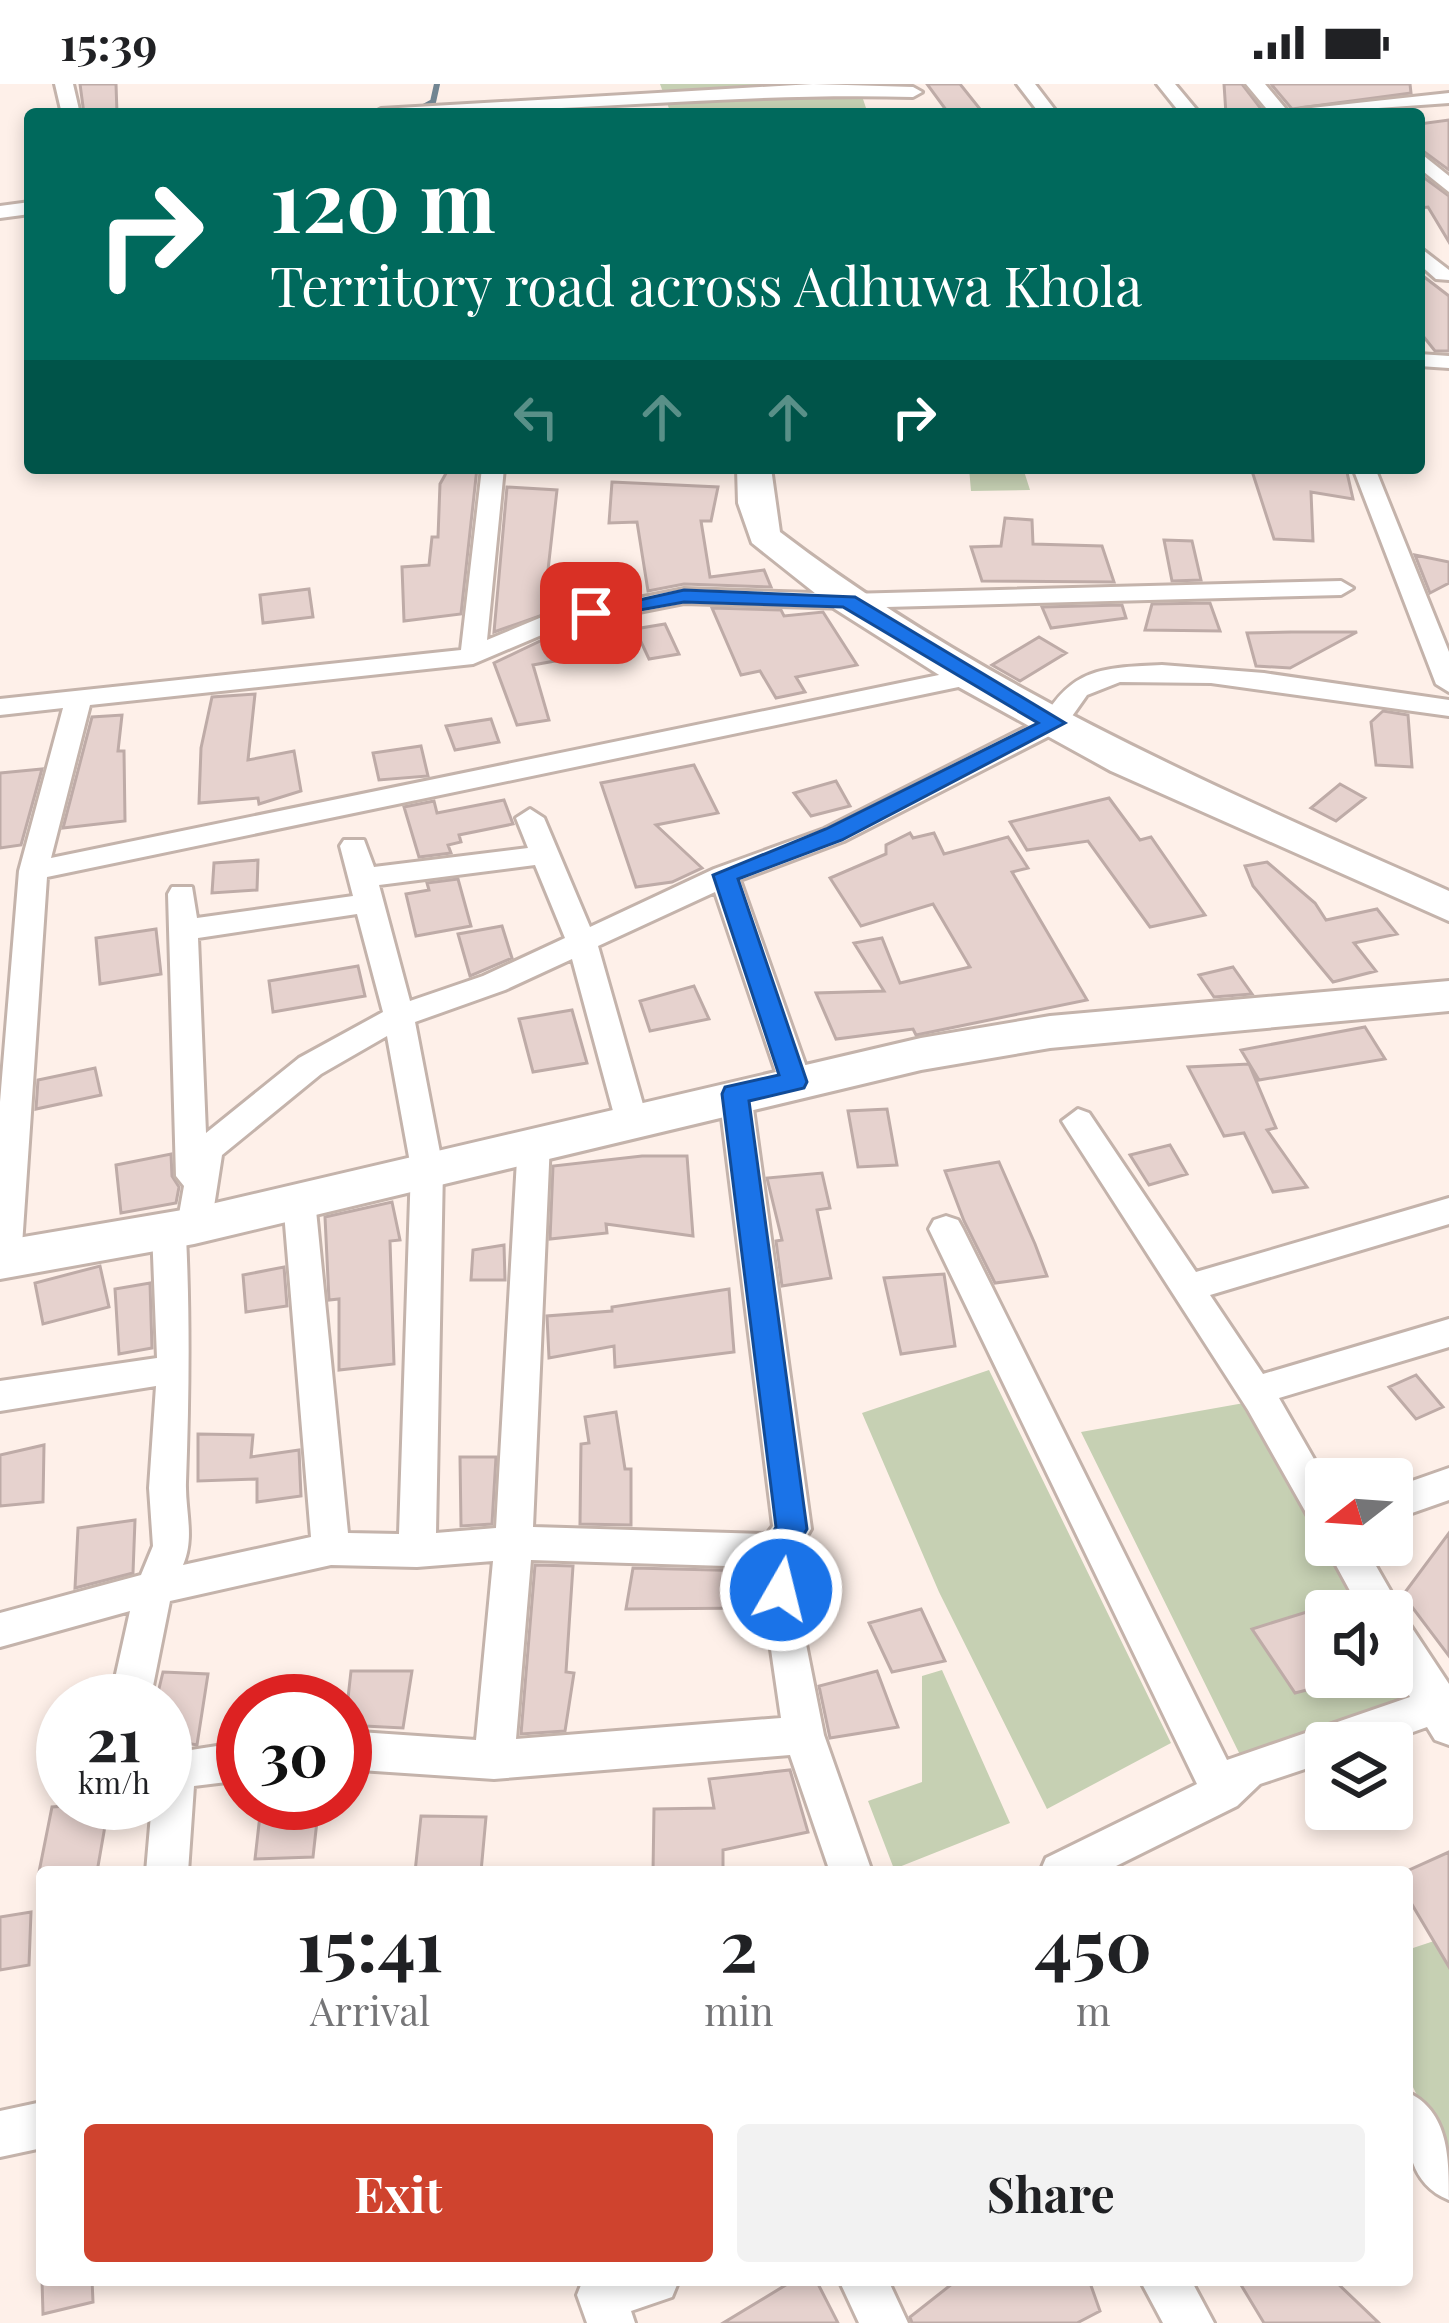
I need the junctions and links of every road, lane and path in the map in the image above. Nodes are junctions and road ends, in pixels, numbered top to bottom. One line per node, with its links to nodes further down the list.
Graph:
1 (1026, 84): 13 (street)
2 (1166, 84): 14 (street)
3 (1255, 84): 15 (street)
4 (1340, 84): 16 (street)
5 (1437, 84): 9 (street)
6 (819, 89): 7 (street); 11 (street); 12 (street)
7 (914, 93)
8 (419, 96): 10 (street)
9 (1449, 96): 17 (street)
10 (391, 108)
11 (623, 108)
12 (827, 108)
13 (1044, 108)
14 (1186, 108)
15 (1276, 108)
16 (1365, 108)
17 (1384, 108)
18 (493, 474): 23 (street)
19 (754, 474): 22 (street)
20 (1366, 474): 25 (street)
21 (1341, 588): 22 (street)
22 (848, 602): 23 (street); 24 (street)
23 (473, 656): 26 (street)
24 (968, 677): 29 (street); 33 (street)
25 (1449, 684)
26 (79, 698): 27 (street); 33 (street)
27 (0, 707)
28 (1449, 708): 29 (street)
29 (1054, 723): 34 (street); 37 (street)
30 (530, 818): 32 (street)
31 (354, 846): 35 (street)
32 (542, 855): 35 (street); 39 (street)
33 (33, 872): 52 (street)
34 (724, 875): 39 (street); 42 (street)
35 (366, 891): 38 (street); 41 (street)
36 (182, 894): 38 (street)
37 (1449, 907)
38 (183, 930): 50 (street)
39 (584, 945): 41 (street); 45 (street)
40 (1449, 996): 42 (street)
41 (398, 1016): 47 (street); 50 (street)
42 (794, 1082): 43 (street)
43 (735, 1094): 45 (street); 64 (street)
44 (1078, 1120): 53 (street)
45 (632, 1122): 46 (street)
46 (534, 1142): 47 (street); 61 (street)
47 (427, 1168): 48 (street); 63 (street)
48 (299, 1200): 50 (street); 62 (street)
49 (1449, 1211): 53 (street)
50 (181, 1228): 52 (street); 55 (street)
51 (946, 1229): 75 (street)
52 (2, 1260)
53 (1188, 1288): 56 (street)
54 (1449, 1333): 56 (street)
55 (175, 1369): 57 (street); 65 (street)
56 (1255, 1390): 58 (street)
57 (0, 1396)
58 (1305, 1477)
59 (1449, 1484): 60 (street)
60 (1413, 1497)
61 (514, 1543): 63 (street); 64 (street); 74 (street)
62 (331, 1549): 63 (street); 65 (street)
63 (416, 1551)
64 (777, 1551): 71 (street)
65 (154, 1588): 66 (street); 68 (street)
66 (0, 1630)
67 (1413, 1664): 69 (street)
68 (136, 1674)
69 (1444, 1712): 70 (street)
70 (1406, 1722)
71 (805, 1735): 74 (street); 78 (street)
72 (1305, 1750): 75 (street)
73 (372, 1752): 74 (street)
74 (494, 1760)
75 (1222, 1792): 79 (street)
76 (168, 1830): 77 (street)
77 (167, 1866)
78 (849, 1866)
79 (1073, 1866)
80 (1413, 2124): 83 (street)
81 (36, 2126): 82 (street)
82 (0, 2134)
83 (1449, 2177)
84 (633, 2286): 87 (street)
85 (866, 2286): 88 (street)
86 (1168, 2286): 89 (street)
87 (611, 2323)
88 (884, 2323)
89 (1190, 2323)

